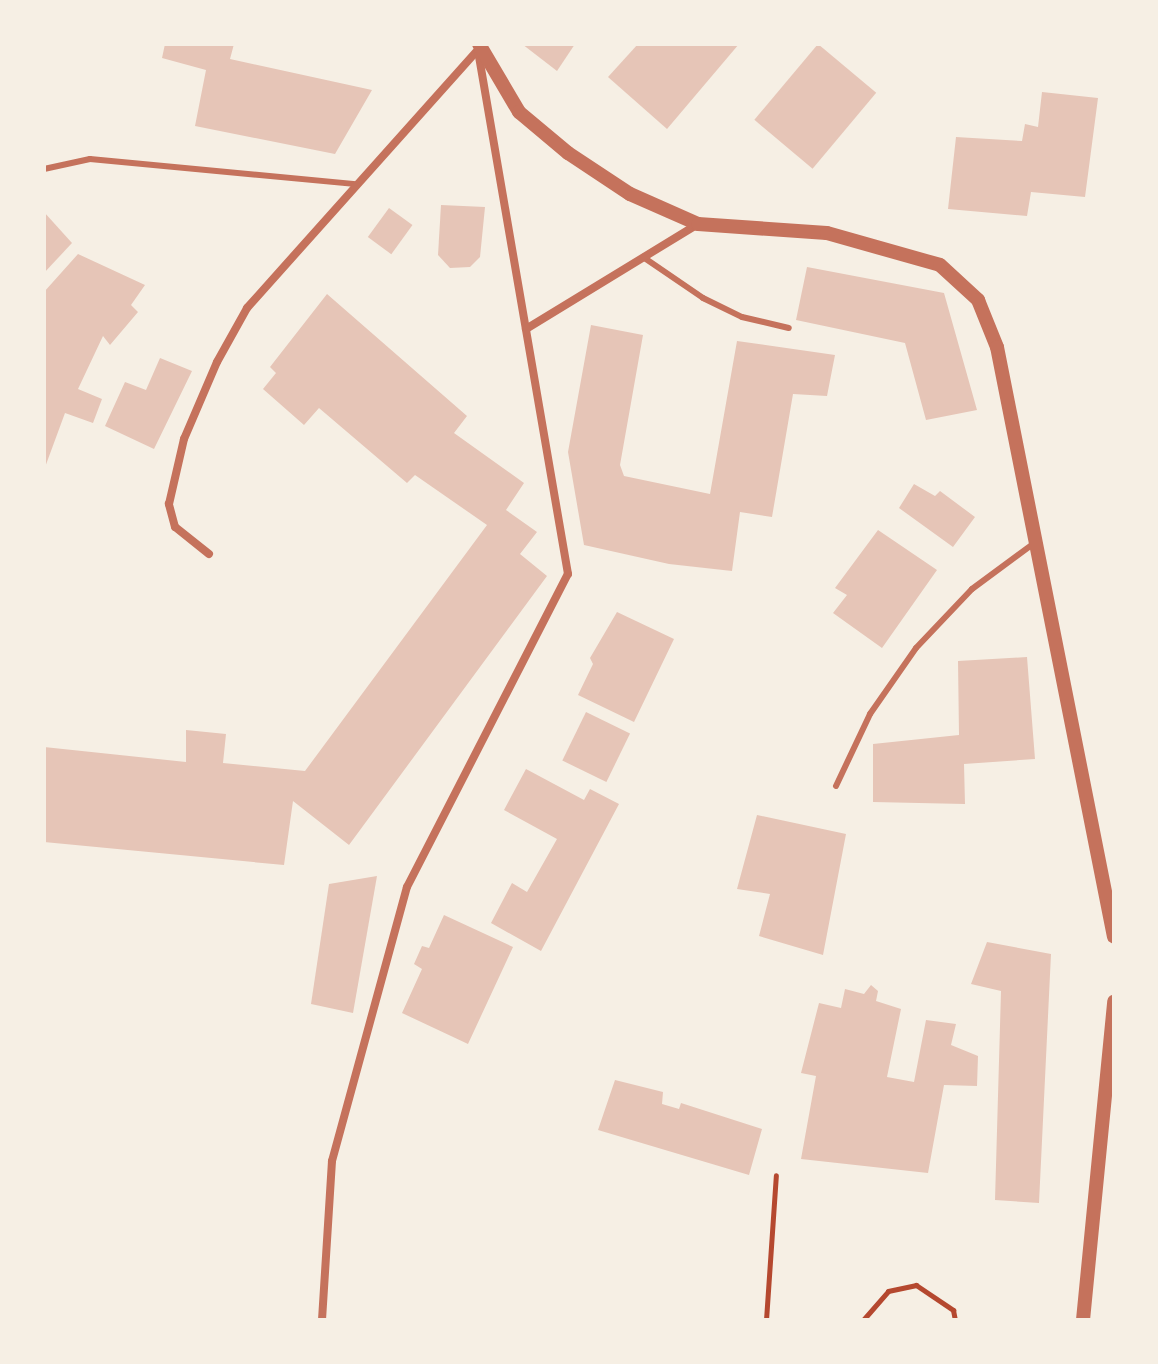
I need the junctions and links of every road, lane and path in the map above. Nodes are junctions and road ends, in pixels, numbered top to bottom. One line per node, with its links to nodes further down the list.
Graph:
1 (479, 47): 3 (street); 4 (street); 7 (street)
2 (44, 169): 3 (lane)
3 (356, 184): 9 (street)
4 (698, 224): 5 (street); 8 (street)
5 (643, 257): 6 (lane); 7 (street)
6 (789, 328)
7 (526, 329): 15 (street)
8 (1036, 542): 10 (lane); 11 (street)
9 (209, 554)
10 (836, 786)
11 (1109, 886): 12 (street)
12 (1114, 937)
13 (1114, 1002): 19 (street)
14 (776, 1175): 16 (path)
15 (322, 1320)
16 (766, 1320)
17 (863, 1320): 18 (path)
18 (955, 1320)
19 (1083, 1320)

